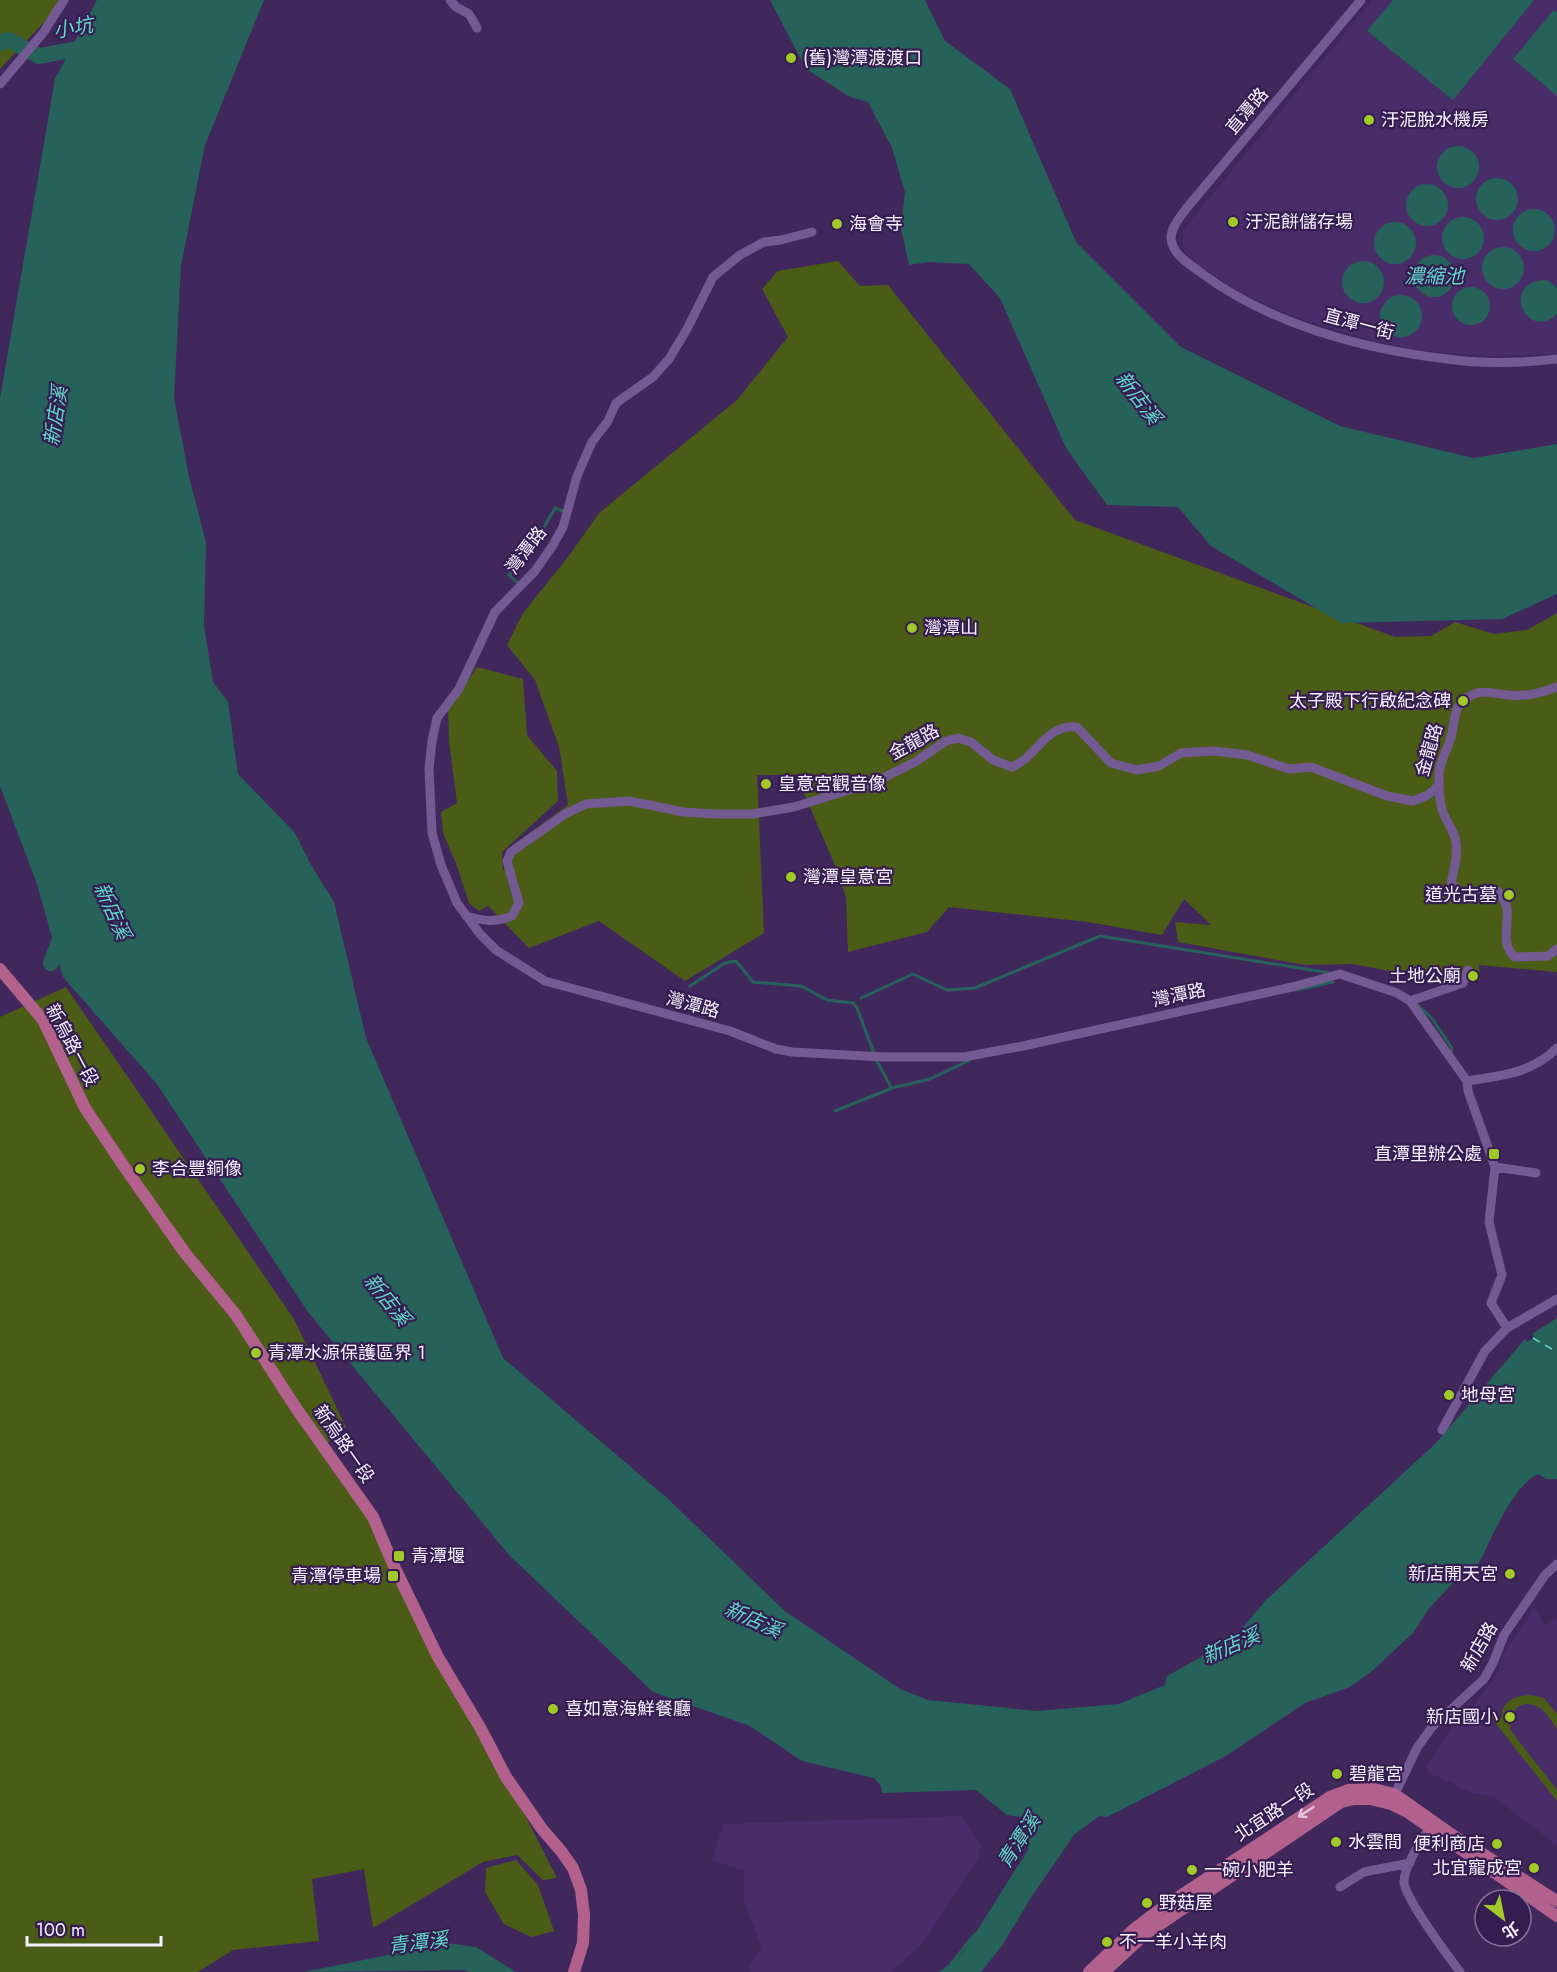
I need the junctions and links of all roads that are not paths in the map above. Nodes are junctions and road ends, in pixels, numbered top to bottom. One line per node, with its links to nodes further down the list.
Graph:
1 (64, 0): 5 (street)
2 (450, 0): 4 (street)
3 (1361, 0): 7 (street, 直潭路)
4 (477, 28)
5 (0, 84)
6 (812, 232): 11 (street, 灣潭路)
7 (1174, 249): 8 (street, 直潭一街)
8 (1557, 359)
9 (1557, 687): 10 (street, 金龍路)
10 (1439, 785): 11 (street, 金龍路); 12 (street)
11 (466, 916): 15 (street, 灣潭路)
12 (1557, 949)
13 (0, 969): 30 (main road, 新烏路一段)
14 (1468, 970): 15 (street)
15 (1410, 1001): 17 (street, 灣潭路)
16 (1557, 1048): 17 (street)
17 (1467, 1081): 18 (street, 灣潭路)
18 (1495, 1167): 19 (street); 21 (street, 灣潭路)
19 (1536, 1173)
20 (1557, 1299): 21 (street)
21 (1507, 1328): 22 (street)
22 (1442, 1430)
23 (1557, 1564): 24 (street, 新店路)
24 (1393, 1799): 25 (main road, 北宜路一段); 31 (main road, 北宜路一段, one-way to 31); 32 (main road, 北宜路一段)
25 (1432, 1824): 26 (street); 28 (main road, 北宜路一段); 29 (main road, 北宜路一段)
26 (1410, 1863): 27 (street); 33 (street)
27 (1340, 1887)
28 (1557, 1901)
29 (1557, 1916)
30 (574, 1972)
31 (1089, 1972)
32 (1104, 1972)
33 (1460, 1972)

